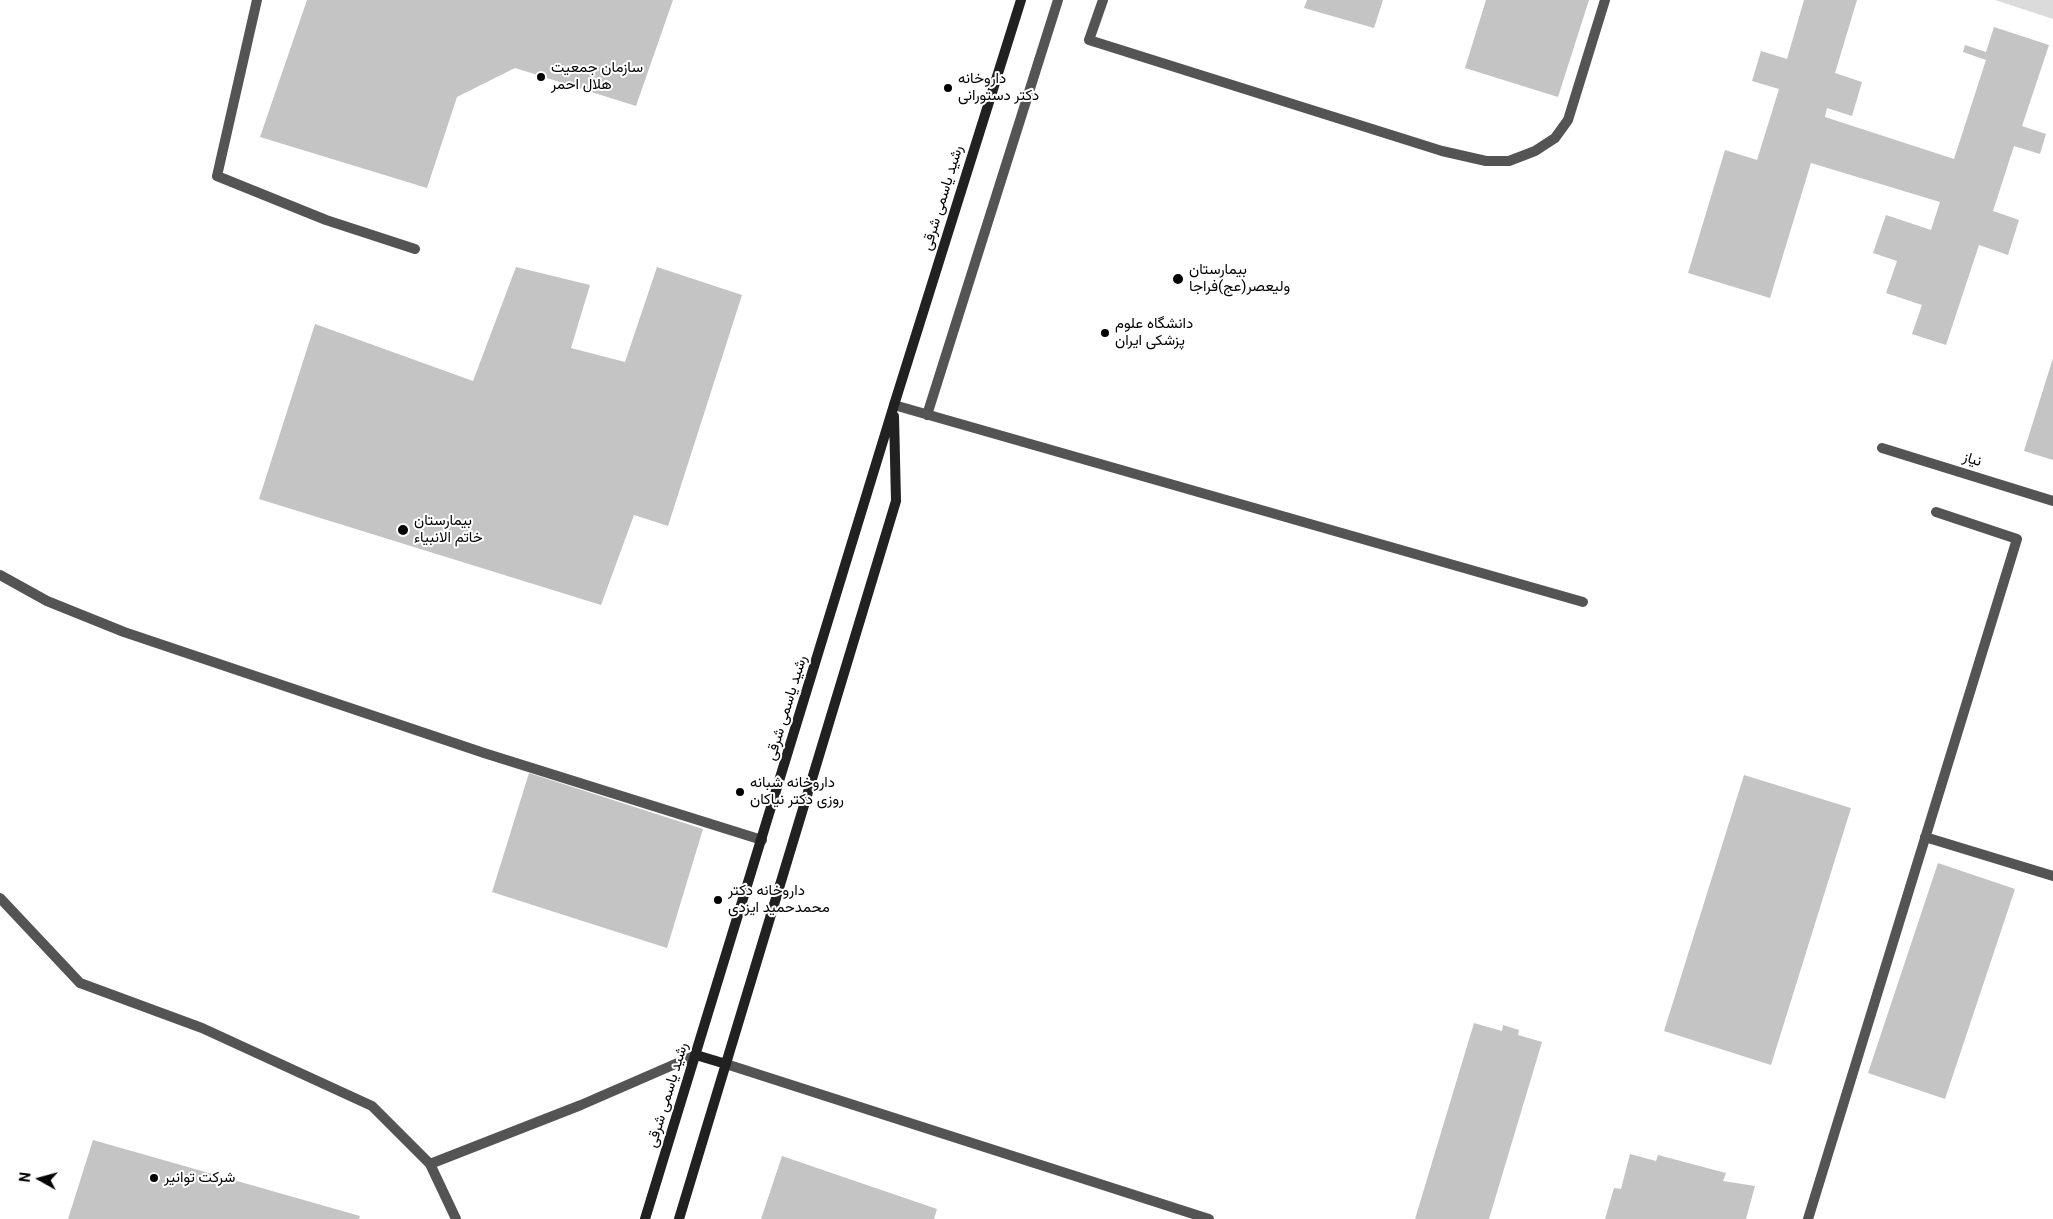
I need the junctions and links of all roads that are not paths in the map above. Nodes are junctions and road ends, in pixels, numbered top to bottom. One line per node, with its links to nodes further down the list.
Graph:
1 (257, 0): 6 (lane)
2 (1021, 0): 7 (street, رشید یاسمی شرقی)
3 (1058, 0): 8 (lane)
4 (1103, 0): 5 (lane)
5 (1605, 0)
6 (415, 249)
7 (894, 405): 8 (lane); 15 (street, رشید یاسمی شرقی); 19 (street, رشید یاسمی شرقی)
8 (927, 415): 13 (lane)
9 (1882, 448): 10 (lane, نیاز)
10 (2053, 501)
11 (1936, 512): 14 (lane)
12 (0, 575): 15 (lane)
13 (1583, 602)
14 (1925, 836): 16 (lane); 25 (lane)
15 (762, 840): 18 (street, رشید یاسمی شرقی)
16 (2053, 876)
17 (0, 898): 20 (lane)
18 (696, 1055): 19 (street); 20 (lane); 22 (street, رشید یاسمی شرقی)
19 (726, 1064): 23 (street, رشید یاسمی شرقی); 24 (lane)
20 (430, 1164): 21 (lane)
21 (456, 1219)
22 (645, 1219)
23 (679, 1219)
24 (1209, 1219)
25 (1808, 1219)

